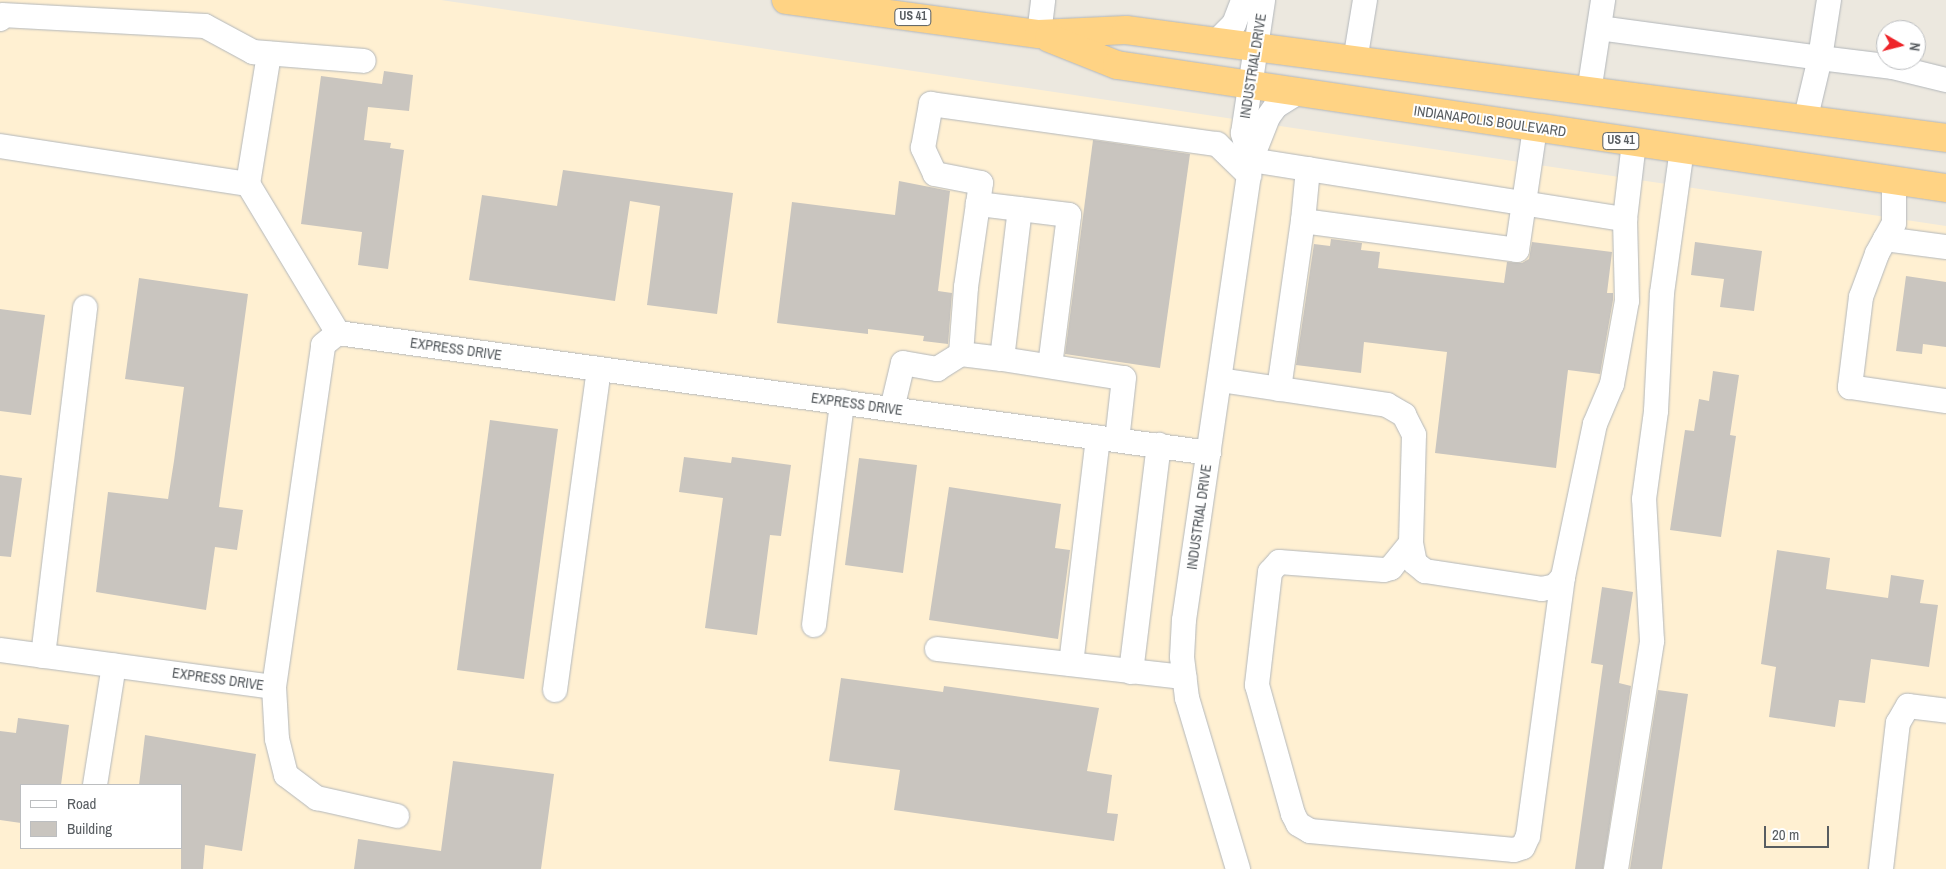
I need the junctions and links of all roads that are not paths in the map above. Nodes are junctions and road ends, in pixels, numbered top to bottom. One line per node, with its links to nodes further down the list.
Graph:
1 (786, 0): 10 (highway, INDIANAPOLIS BOULEVARD / US 41)
2 (1043, 0): 10 (street)
3 (1243, 0): 11 (street, INDUSTRIAL DRIVE)
4 (1263, 0): 12 (street, INDUSTRIAL DRIVE)
5 (1364, 0): 16 (street)
6 (1603, 0): 9 (street)
7 (1829, 0): 14 (street)
8 (0, 18): 13 (street)
9 (1599, 28): 14 (street); 19 (street)
10 (1039, 34): 11 (highway, INDIANAPOLIS BOULEVARD / US 41); 18 (highway, INDIANAPOLIS BOULEVARD / US 41)
11 (1216, 42): 12 (highway, INDIANAPOLIS BOULEVARD / US 41)
12 (1257, 48): 16 (highway, INDIANAPOLIS BOULEVARD / US 41); 18 (street, INDUSTRIAL DRIVE)
13 (269, 54): 15 (street); 30 (street)
14 (1820, 58): 17 (street); 21 (street)
15 (364, 61)
16 (1355, 61): 19 (highway, INDIANAPOLIS BOULEVARD / US 41)
17 (1946, 80)
18 (1247, 86): 20 (highway, INDIANAPOLIS BOULEVARD / US 41); 27 (street, INDUSTRIAL DRIVE)
19 (1589, 92): 21 (highway, INDIANAPOLIS BOULEVARD / US 41)
20 (1297, 93): 22 (highway, INDIANAPOLIS BOULEVARD / US 41); 27 (street, INDUSTRIAL DRIVE)
21 (1805, 121): 23 (highway, INDIANAPOLIS BOULEVARD / US 41)
22 (1535, 128): 24 (highway, INDIANAPOLIS BOULEVARD / US 41); 32 (street)
23 (1946, 138)
24 (1634, 142): 26 (highway, INDIANAPOLIS BOULEVARD / US 41); 35 (street)
25 (0, 146): 30 (street)
26 (1682, 150): 29 (highway, INDIANAPOLIS BOULEVARD / US 41); 69 (street)
27 (1250, 168): 28 (street); 33 (street); 45 (street, INDUSTRIAL DRIVE)
28 (1308, 169): 32 (street); 36 (street)
29 (1894, 180): 31 (highway, INDIANAPOLIS BOULEVARD / US 41); 37 (street)
30 (248, 184): 40 (street)
31 (1946, 188)
32 (1525, 203): 35 (street); 36 (street)
33 (978, 204): 34 (street); 41 (street)
34 (1020, 209): 42 (street); 43 (street)
35 (1625, 219): 54 (street)
36 (1303, 221): 46 (street)
37 (1886, 239): 38 (street); 47 (street)
38 (1946, 247)
39 (85, 308): 58 (street)
40 (338, 333): 44 (street, EXPRESS DRIVE); 63 (street, EXPRESS DRIVE)
41 (961, 354): 42 (street); 49 (street)
42 (1002, 359): 43 (street)
43 (1050, 366): 50 (street)
44 (600, 369): 48 (street, EXPRESS DRIVE); 64 (street)
45 (1220, 380): 46 (street); 52 (street, INDUSTRIAL DRIVE)
46 (1279, 389): 53 (street)
47 (1946, 401)
48 (842, 402): 49 (street, EXPRESS DRIVE); 55 (street)
49 (892, 409): 50 (street, EXPRESS DRIVE)
50 (1107, 439): 51 (street, EXPRESS DRIVE); 59 (street)
51 (1159, 445): 52 (street, EXPRESS DRIVE); 61 (street)
52 (1209, 453): 62 (street, INDUSTRIAL DRIVE)
53 (1411, 543): 54 (street); 54 (street)
54 (1562, 577)
55 (814, 625)
56 (937, 649): 59 (street)
57 (0, 650): 58 (street, EXPRESS DRIVE)
58 (43, 656): 60 (street, EXPRESS DRIVE)
59 (1071, 664): 61 (street)
60 (114, 665): 63 (street, EXPRESS DRIVE); 66 (street)
61 (1131, 672): 62 (street)
62 (1184, 677): 68 (street, INDUSTRIAL DRIVE)
63 (274, 687): 67 (street)
64 (555, 690)
65 (1946, 711): 70 (street)
66 (95, 784)
67 (397, 816)
68 (1238, 869)
69 (1616, 869)
70 (1881, 869)

